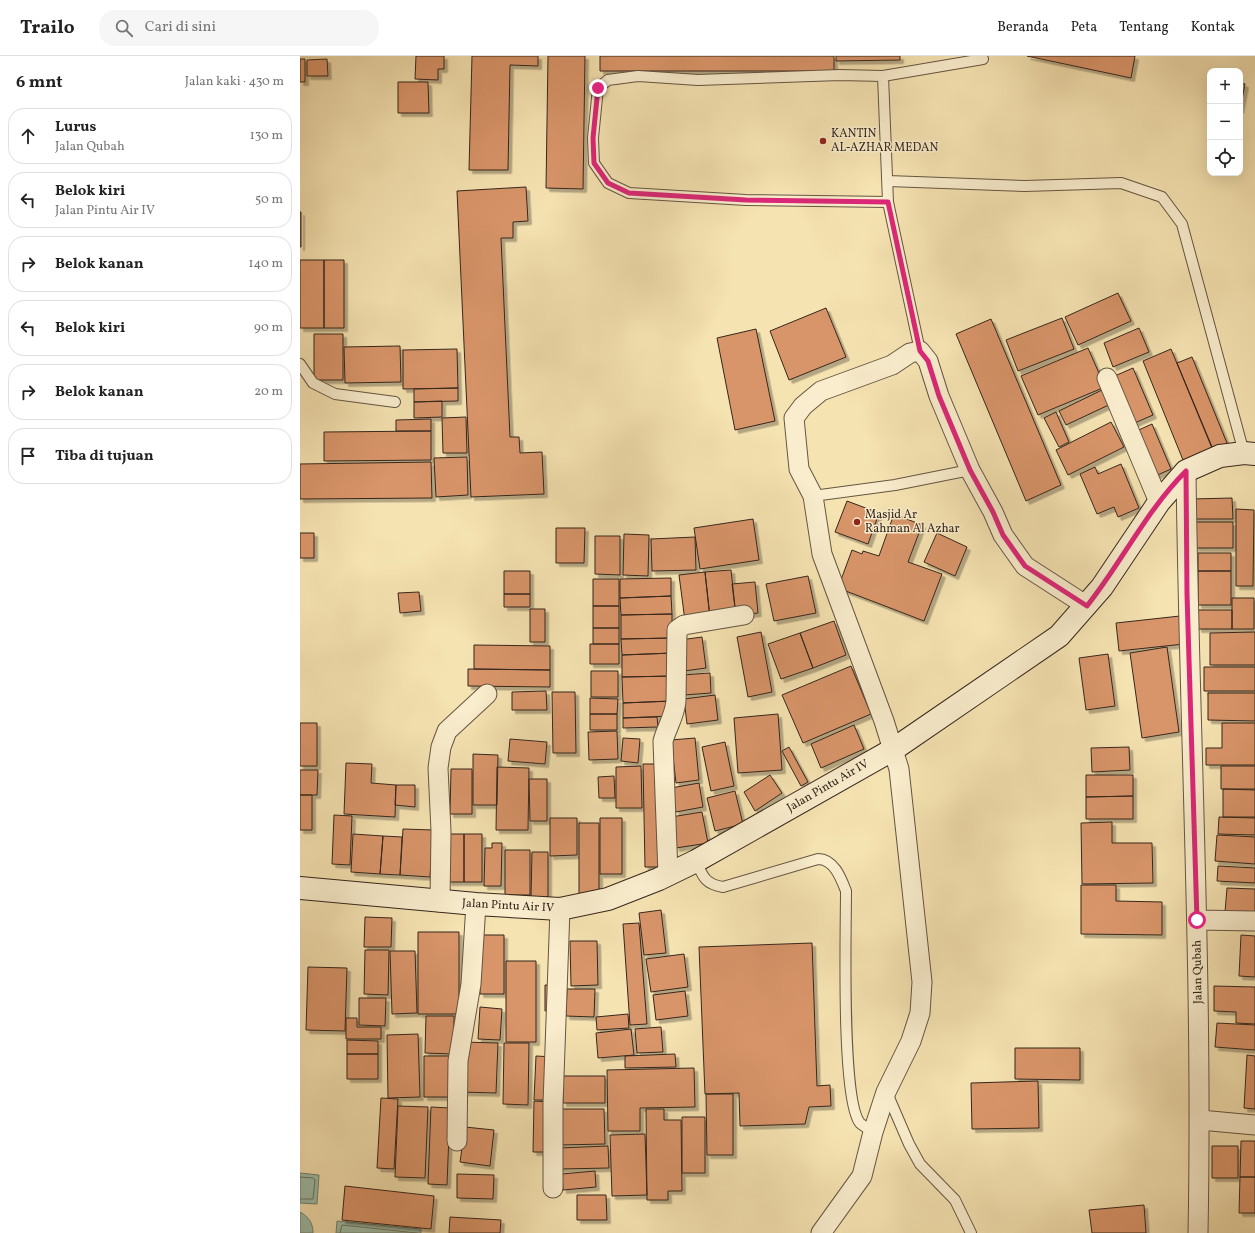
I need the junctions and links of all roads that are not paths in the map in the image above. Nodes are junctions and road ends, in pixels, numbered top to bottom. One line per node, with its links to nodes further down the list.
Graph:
1 (983, 59): 2 (lane)
2 (883, 76): 3 (lane); 4 (lane)
3 (888, 181): 4 (lane); 9 (lane)
4 (888, 202): 5 (lane)
5 (920, 351): 10 (street); 12 (street)
6 (300, 364): 8 (lane)
7 (1107, 378): 13 (street)
8 (396, 402)
9 (1249, 453): 11 (main road, Jalan Pintu Air IV)
10 (970, 470): 12 (lane); 14 (street)
11 (1186, 471): 13 (main road, Jalan Pintu Air IV); 24 (street, Jalan Qubah)
12 (813, 496): 17 (street)
13 (1159, 502): 14 (main road, Jalan Pintu Air IV)
14 (1087, 606): 17 (main road, Jalan Pintu Air IV)
15 (744, 615): 19 (street)
16 (487, 694): 21 (street)
17 (894, 749): 18 (main road, Jalan Pintu Air IV); 26 (street)
18 (696, 861): 19 (main road, Jalan Pintu Air IV); 29 (lane)
19 (668, 874): 23 (main road, Jalan Pintu Air IV)
20 (300, 888): 21 (main road, Jalan Pintu Air IV)
21 (440, 902): 22 (main road, Jalan Pintu Air IV)
22 (476, 904): 23 (main road, Jalan Pintu Air IV); 30 (street)
23 (560, 909): 31 (street)
24 (1197, 920): 25 (street); 27 (street, Jalan Qubah)
25 (1255, 921)
26 (886, 1092): 29 (street); 33 (lane)
27 (1200, 1120): 28 (street); 34 (street, Jalan Qubah)
28 (1255, 1125)
29 (873, 1132): 32 (street)
30 (457, 1141)
31 (553, 1188)
32 (821, 1233)
33 (971, 1233)
34 (1198, 1233)

